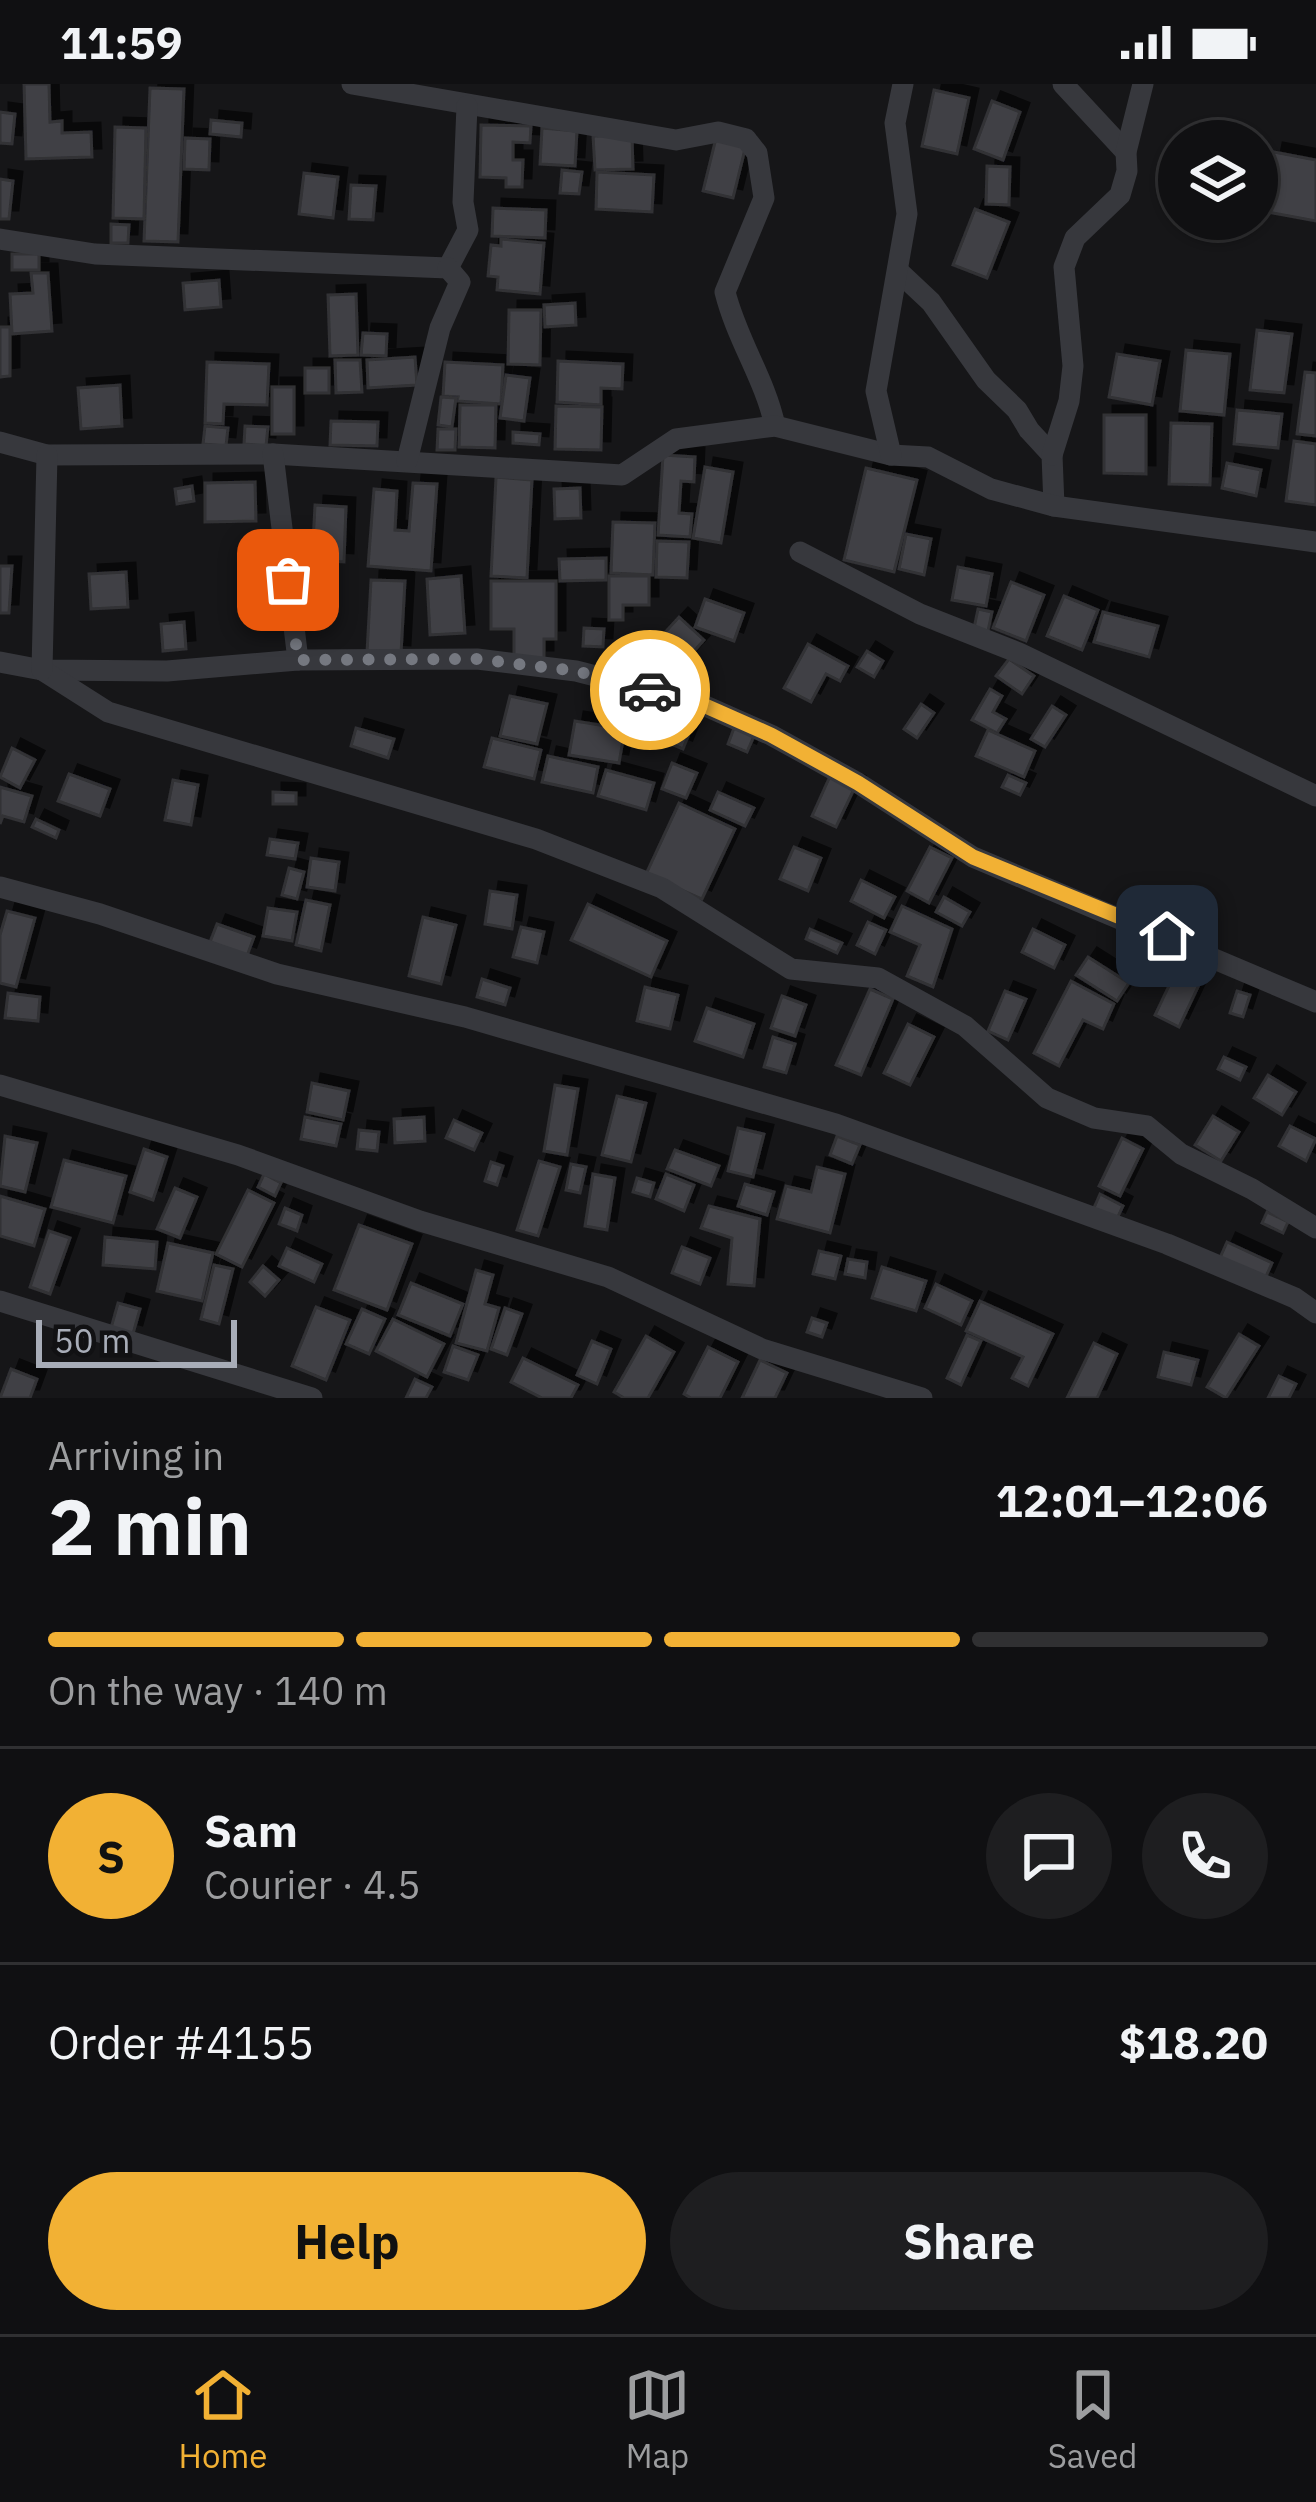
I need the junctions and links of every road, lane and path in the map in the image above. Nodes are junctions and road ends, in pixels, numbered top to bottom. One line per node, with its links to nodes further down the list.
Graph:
1 (352, 84): 5 (street)
2 (903, 84): 9 (street)
3 (1063, 84): 6 (street)
4 (1143, 84): 6 (street)
5 (467, 106): 8 (street); 10 (street)
6 (1126, 152): 15 (street)
7 (0, 239): 8 (street)
8 (448, 268): 16 (street)
9 (898, 271): 14 (street); 15 (street)
10 (775, 426): 14 (street); 16 (street)
11 (0, 442): 13 (street)
12 (273, 454): 13 (street); 16 (street); 20 (street)
13 (47, 455): 22 (street)
14 (891, 455): 17 (street)
15 (1052, 455): 17 (street)
16 (407, 461)
17 (1054, 506): 18 (street)
18 (1316, 542)
19 (800, 552): 23 (street)
20 (298, 660): 22 (street); 25 (street)
21 (0, 662): 22 (street)
22 (42, 670): 27 (street)
23 (1316, 796)
24 (0, 887): 29 (street)
25 (1316, 1002)
26 (0, 1085): 31 (street)
27 (1316, 1228)
28 (0, 1301): 30 (street)
29 (1316, 1313)
30 (311, 1398)
31 (922, 1398)

